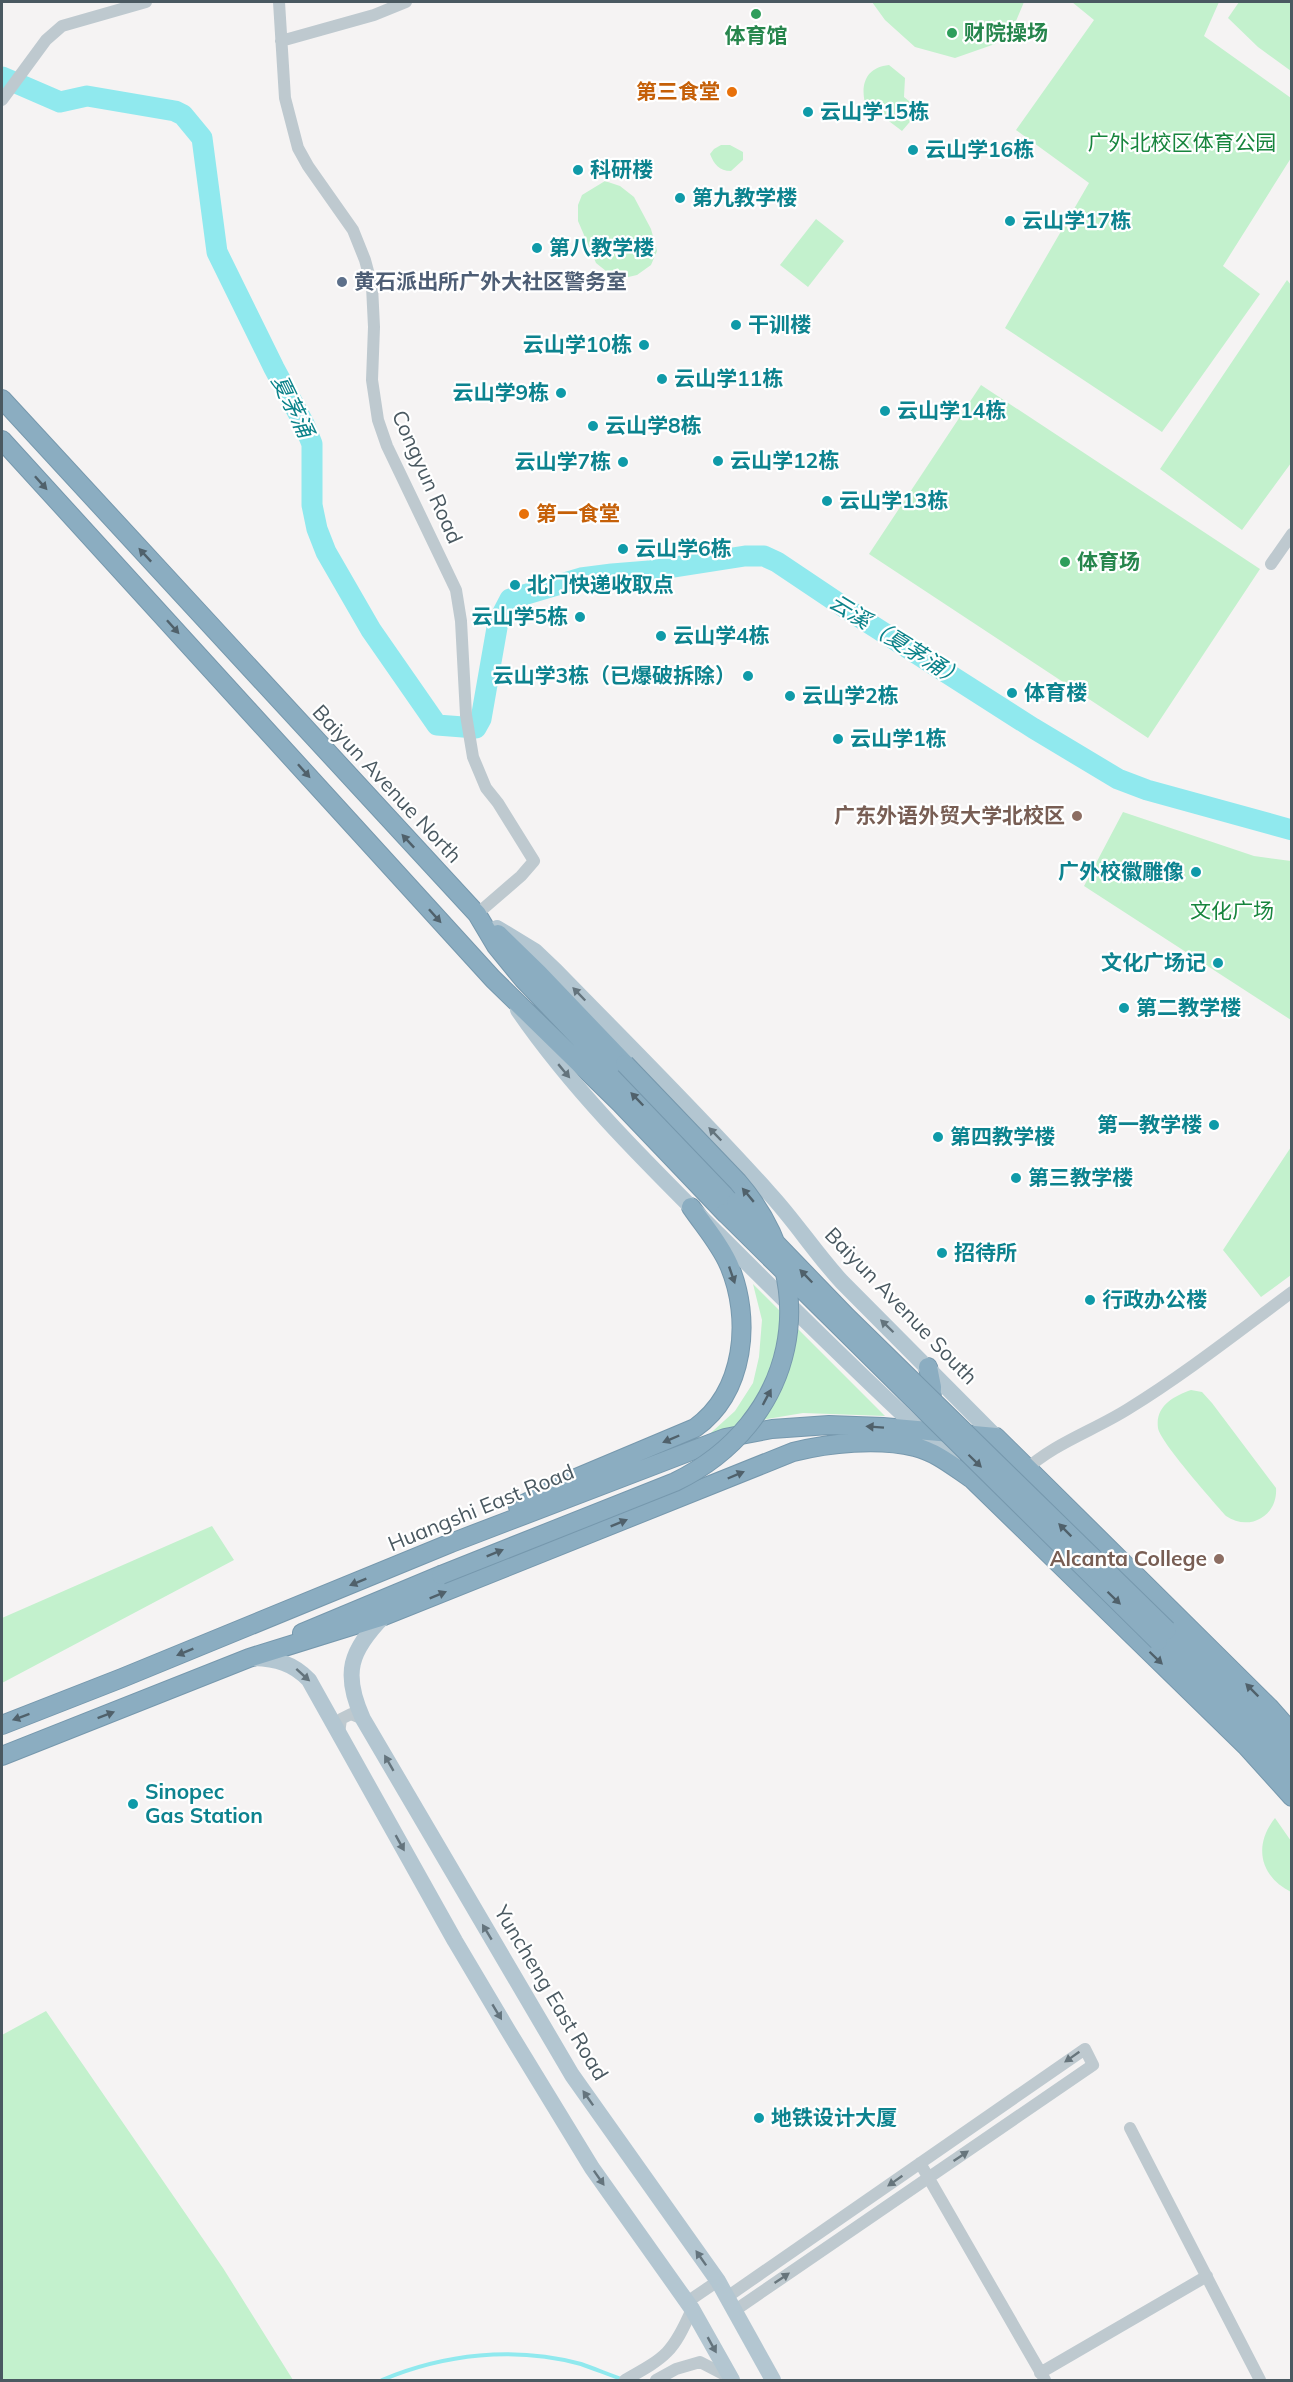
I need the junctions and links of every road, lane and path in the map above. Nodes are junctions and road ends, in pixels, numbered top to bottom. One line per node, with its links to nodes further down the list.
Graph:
1 (146, 2): 5 (street)
2 (279, 2): 4 (street, Congyun Road)
3 (406, 2): 4 (street)
4 (281, 41): 10 (street, Congyun Road)
5 (2, 99)
6 (2, 399): 10 (highway, Baiyun Avenue North, one-way to 6)
7 (2, 440): 11 (highway, one-way to 11)
8 (1292, 534): 9 (street)
9 (1271, 564)
10 (477, 914): 12 (highway, Baiyun Avenue North, one-way to 10); 15 (main road, Baiyun Avenue South, one-way to 10); 28 (highway, one-way to 10, bridge)
11 (504, 990): 12 (highway); 13 (main road, one-way to 13)
12 (730, 1207): 27 (highway, bridge)
13 (691, 1208): 16 (main road); 25 (highway, one-way to 25)
14 (1292, 1292): 21 (street)
15 (928, 1367): 16 (main road); 17 (highway); 18 (main road, Baiyun Avenue South)
16 (897, 1409): 17 (main road)
17 (919, 1430): 18 (highway, Huangshi East Road); 19 (highway); 20 (highway, Huangshi East Road, one-way to 20); 22 (main road)
18 (996, 1437): 21 (highway, Baiyun Avenue South)
19 (897, 1444): 22 (highway); 23 (highway, one-way to 19)
20 (670, 1457): 23 (highway); 25 (highway, Huangshi East Road)
21 (1027, 1468): 24 (street); 31 (highway, Baiyun Avenue South, one-way to 21)
22 (972, 1479): 24 (highway)
23 (682, 1498): 26 (highway, one-way to 23)
24 (993, 1500): 36 (highway, one-way to 36)
25 (451, 1543): 30 (highway, Huangshi East Road, one-way to 30)
26 (384, 1617): 28 (highway); 29 (main road, Yuncheng East Road)
27 (1162, 1636): 33 (highway); 35 (highway)
28 (249, 1658): 32 (main road, one-way to 32); 34 (highway, one-way to 28)
29 (363, 1719): 32 (street); 41 (main road, Yuncheng East Road, one-way to 29)
30 (2, 1725)
31 (1292, 1733)
32 (339, 1734): 43 (main road, one-way to 43)
33 (1292, 1754)
34 (2, 1756)
35 (1292, 1773)
36 (1292, 1797)
37 (1131, 2128): 40 (street)
38 (920, 2163): 39 (street); 39 (street, one-way to 38); 42 (street, one-way to 42)
39 (928, 2178): 42 (street, one-way to 39); 44 (street)
40 (1207, 2277): 44 (street); 49 (street)
41 (718, 2281): 42 (main road, Yuncheng East Road); 43 (street)
42 (730, 2304): 48 (main road, Yuncheng East Road)
43 (689, 2306): 46 (main road, one-way to 46); 47 (street)
44 (1042, 2377)
45 (660, 2378): 46 (street)
46 (730, 2379)
47 (625, 2380)
48 (773, 2380)
49 (1260, 2380)

